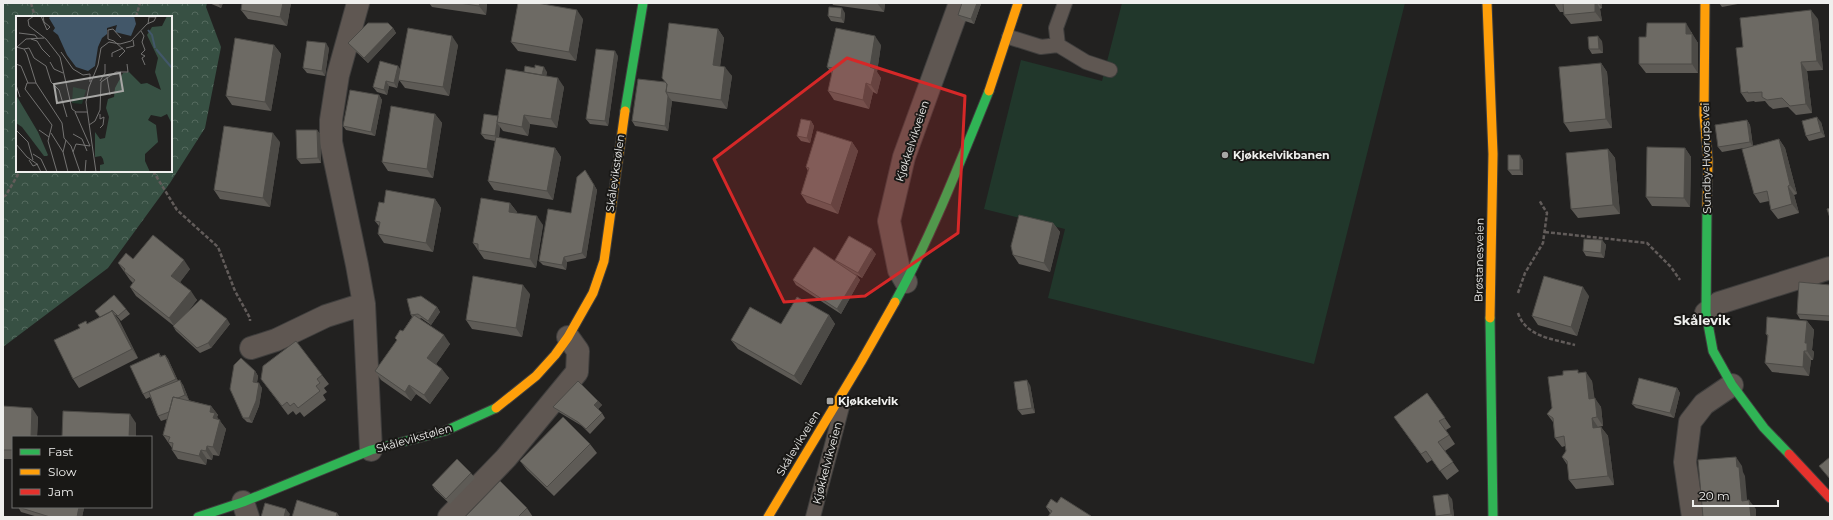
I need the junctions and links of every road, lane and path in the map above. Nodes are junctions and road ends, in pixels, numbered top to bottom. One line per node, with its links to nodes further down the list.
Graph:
1 (31, 3): 10 (path)
2 (140, 3): 11 (path)
3 (358, 3): 23 (street, Skålevikstølen)
4 (643, 3): 26 (street, Skålevikstølen)
5 (960, 3): 21 (street, Kjøkkelvikveien)
6 (1018, 3): 12 (street)
7 (1065, 3): 13 (lane)
8 (1487, 3): 38 (street, Brøstanesveien)
9 (1705, 3): 25 (street, Sundby-Hvorups vei)
10 (35, 16)
11 (136, 16)
12 (1009, 37): 13 (lane); 21 (street)
13 (1058, 45): 14 (lane)
14 (1110, 70)
15 (19, 172): 17 (path)
16 (154, 172): 28 (path)
17 (3, 197)
18 (1539, 200): 19 (path)
19 (1545, 232): 22 (path); 25 (path)
20 (1830, 268): 25 (street)
21 (906, 282): 29 (street, Skålevikveien)
22 (1517, 294)
23 (364, 304): 28 (street); 31 (street, Skålevikstølen)
24 (1516, 308): 27 (path)
25 (1706, 313): 30 (street, Sundby-Hvorups vei)
26 (568, 337): 31 (street, Skålevikstølen); 35 (street)
27 (1575, 345)
28 (250, 348)
29 (847, 385): 36 (street, Skålevikveien); 37 (lane, Kjøkkelvikveien)
30 (1732, 385): 32 (street, Sundby-Hvorups vei); 39 (street)
31 (371, 450): 33 (street, Skålevikstølen)
32 (1830, 498)
33 (246, 510): 34 (street, Skålevikstølen)
34 (198, 517)
35 (449, 517)
36 (768, 517)
37 (813, 517)
38 (1493, 517)
39 (1693, 517)

